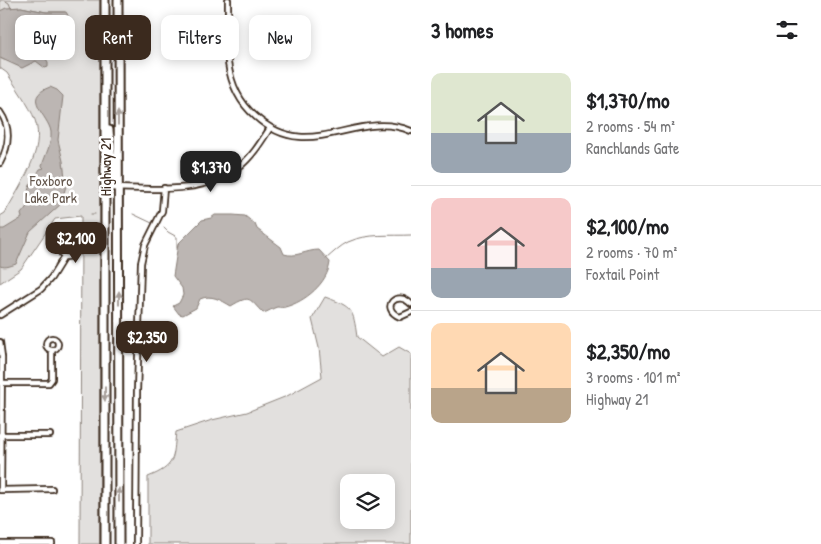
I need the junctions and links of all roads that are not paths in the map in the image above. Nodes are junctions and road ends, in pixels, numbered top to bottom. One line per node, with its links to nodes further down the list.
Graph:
1 (105, 0): 4 (main road, Highway 21)
2 (118, 0): 10 (main road, Highway 21, one-way to 2)
3 (228, 0): 6 (street)
4 (105, 105): 9 (main road, Highway 21); 10 (main road)
5 (0, 112): 8 (street)
6 (270, 128): 7 (street); 11 (street)
7 (411, 131)
8 (0, 163)
9 (105, 188): 10 (street); 25 (main road, Highway 21, one-way to 25)
10 (119, 188): 11 (street); 26 (main road, Highway 21, one-way to 10)
11 (164, 188): 27 (street)
12 (64, 257): 15 (street)
13 (411, 304): 14 (street)
14 (411, 312)
15 (0, 315)
16 (0, 342): 18 (street)
17 (52, 350): 18 (street)
18 (1, 383): 19 (street)
19 (0, 435): 20 (street); 22 (street)
20 (50, 435)
21 (52, 489): 22 (street)
22 (1, 490)
23 (0, 543): 24 (street)
24 (52, 544)
25 (106, 544)
26 (119, 544)
27 (136, 544)

